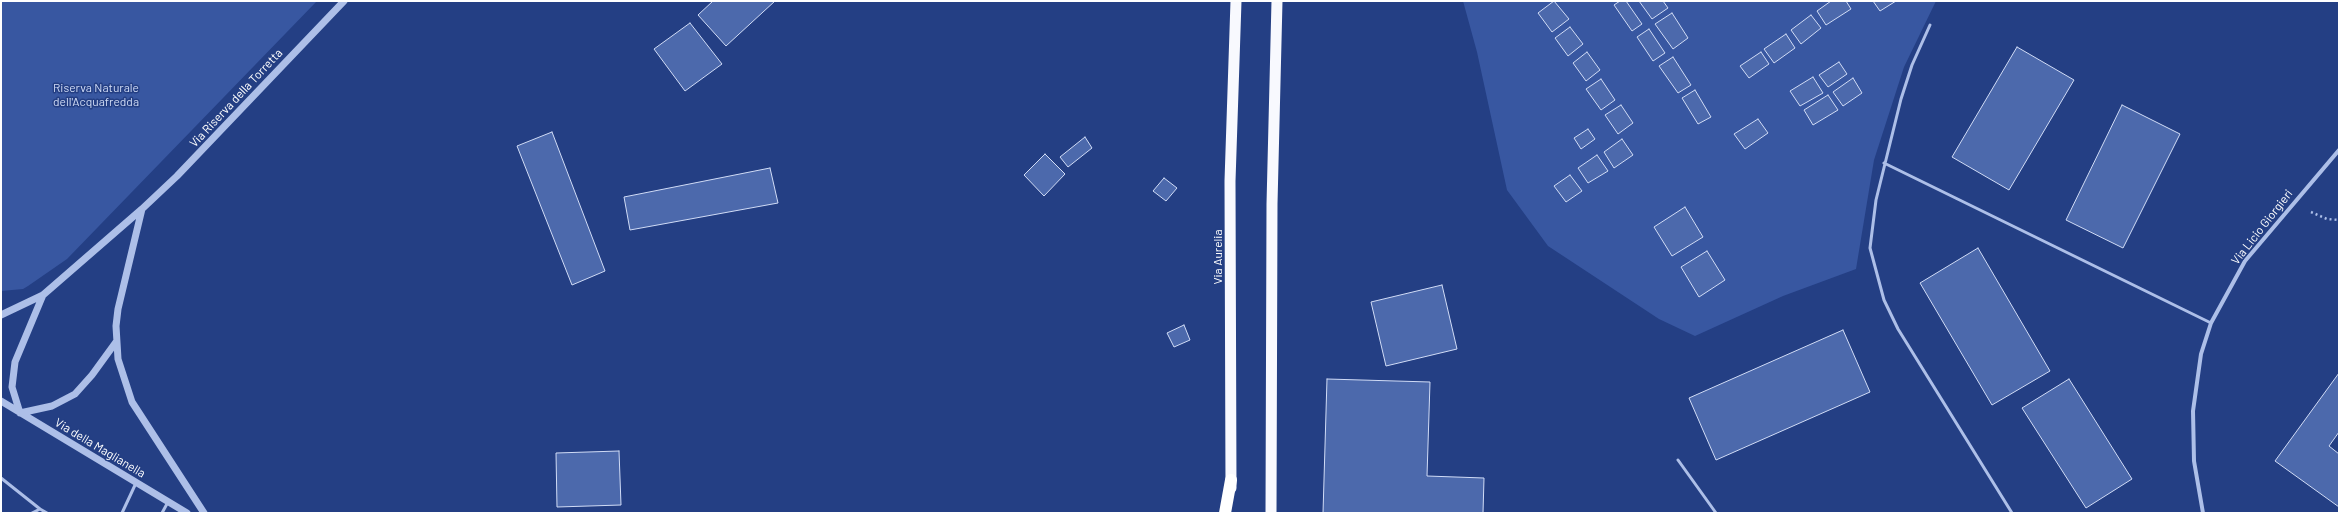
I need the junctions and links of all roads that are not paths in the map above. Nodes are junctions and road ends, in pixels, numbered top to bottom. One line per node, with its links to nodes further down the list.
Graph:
1 (344, 1): 9 (street, Via Riserva della Torretta)
2 (1236, 1): 18 (highway, Via Aurelia)
3 (1277, 1): 5 (highway)
4 (1282, 1): 5 (highway)
5 (1277, 23): 30 (highway)
6 (1930, 25): 8 (lane)
7 (2339, 150): 12 (street, Via Licio Giorgieri)
8 (1884, 162): 12 (lane); 32 (lane)
9 (142, 209): 10 (street, Via Riserva della Torretta); 13 (street)
10 (43, 295): 11 (street); 15 (street)
11 (1, 315)
12 (2211, 323): 33 (street, Via Licio Giorgieri)
13 (116, 342): 15 (street); 27 (street)
14 (1, 401): 15 (street, Via della Maglianella)
15 (20, 413): 19 (street, Via della Maglianella)
16 (1678, 460): 31 (lane)
17 (1, 478): 21 (lane)
18 (1230, 480): 28 (highway); 29 (highway, Via Aurelia)
19 (136, 483): 20 (street, Via della Maglianella); 24 (lane)
20 (168, 502): 25 (lane); 26 (street, Via della Maglianella)
21 (40, 509): 22 (lane); 23 (lane)
22 (32, 513)
23 (47, 513)
24 (122, 513)
25 (162, 513)
26 (187, 513)
27 (204, 513)
28 (1225, 513)
29 (1230, 513)
30 (1271, 513)
31 (1716, 513)
32 (2012, 513)
33 (2203, 513)

